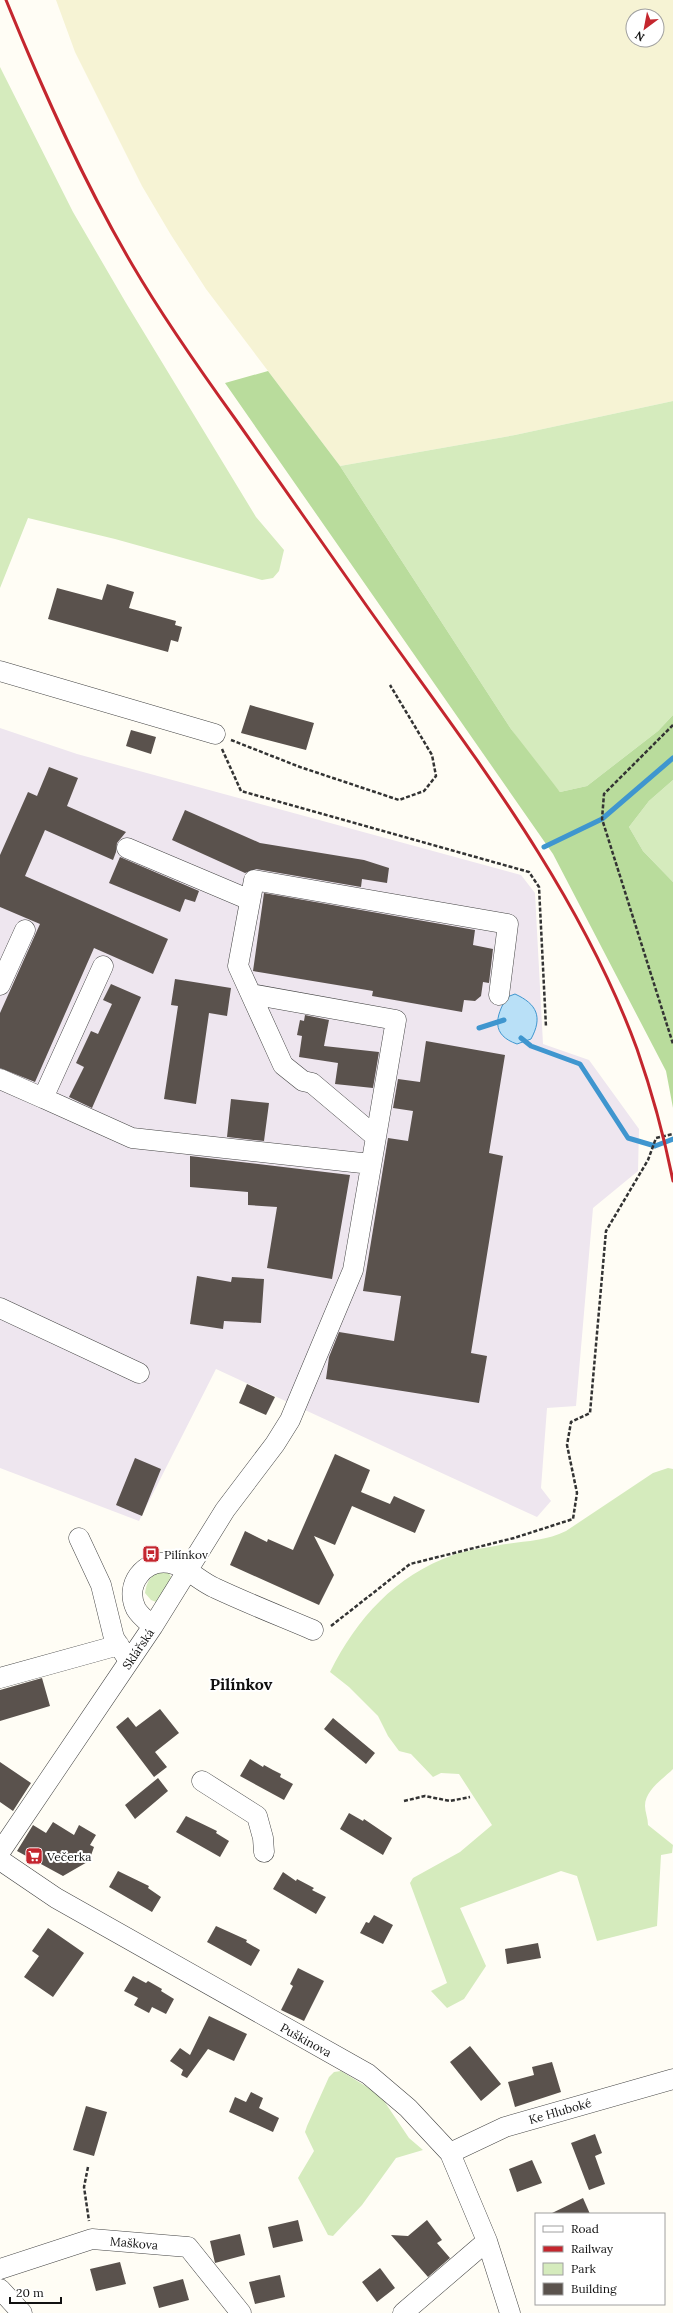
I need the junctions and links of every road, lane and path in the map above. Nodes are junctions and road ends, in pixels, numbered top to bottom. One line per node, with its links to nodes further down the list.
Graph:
1 (1, 675): 4 (street)
2 (390, 685): 4 (path)
3 (673, 725): 13 (path)
4 (215, 734): 12 (path)
5 (126, 848): 6 (street)
6 (250, 900): 10 (street); 11 (street)
7 (25, 930): 9 (street)
8 (103, 966): 15 (street)
9 (0, 985)
10 (251, 994): 17 (street); 17 (street, Sklářská)
11 (498, 995)
12 (546, 1027)
13 (673, 1044)
14 (0, 1078): 15 (street)
15 (43, 1098): 18 (street)
16 (673, 1134): 24 (path)
17 (376, 1137): 18 (street, Sklářská)
18 (371, 1164): 22 (street, Sklářská)
19 (0, 1308): 20 (street)
20 (140, 1373)
21 (79, 1538): 25 (street)
22 (186, 1570): 23 (street, Sklářská); 23 (street); 24 (street)
23 (153, 1626): 25 (street, Sklářská)
24 (313, 1630)
25 (124, 1653): 26 (street); 30 (street, Sklářská)
26 (0, 1678)
27 (202, 1781): 31 (street)
28 (470, 1797): 29 (path)
29 (404, 1801)
30 (0, 1852)
31 (264, 1852)
32 (0, 1860): 34 (street, Puškinova)
33 (673, 2079): 34 (street, Ke Hluboké)
34 (450, 2153): 37 (street, Puškinova)
35 (88, 2167): 36 (path)
36 (92, 2240): 38 (street, Maškova); 41 (street, Maškova)
37 (487, 2241): 42 (street); 43 (street, Puškinova)
38 (0, 2269)
39 (0, 2289): 40 (street)
40 (22, 2313)
41 (241, 2313)
42 (403, 2313)
43 (510, 2313)

